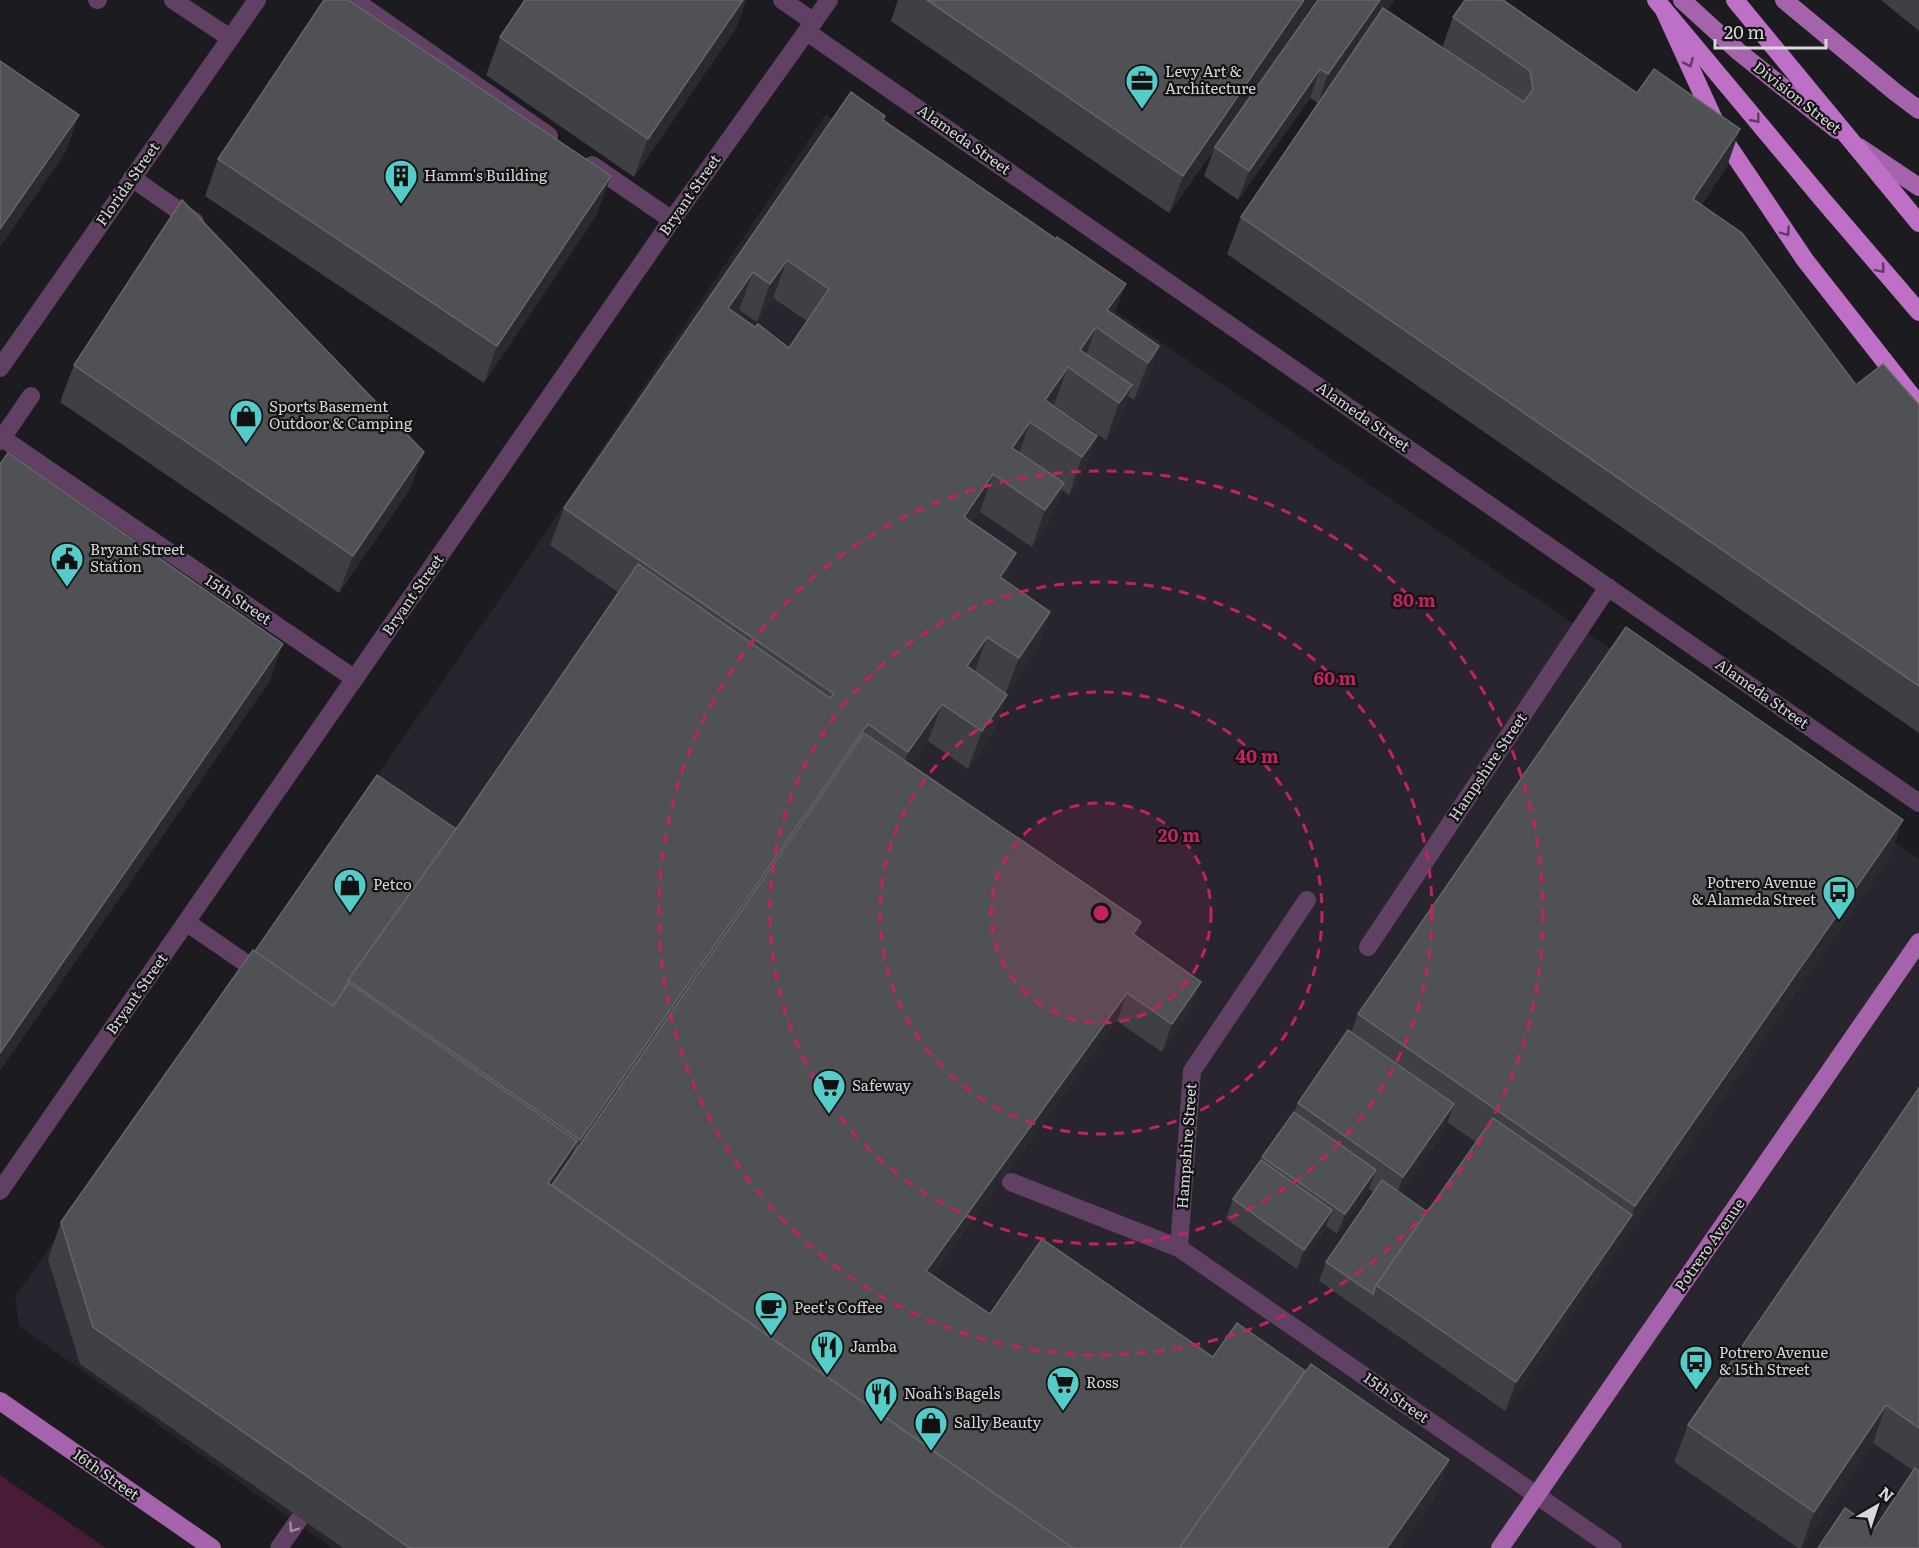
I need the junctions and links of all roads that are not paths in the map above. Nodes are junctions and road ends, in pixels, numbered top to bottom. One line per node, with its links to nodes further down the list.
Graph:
1 (173, 0): 11 (street)
2 (257, 0): 11 (street, Florida Street)
3 (354, 0): 15 (street)
4 (782, 0): 10 (street, Alameda Street)
5 (829, 0): 10 (street, Bryant Street)
6 (1682, 0): 14 (main road, Division Street)
7 (1735, 0): 16 (highway, bridge)
8 (1784, 0): 12 (main road)
9 (1660, 5): 18 (highway, one-way to 18); 21 (highway, one-way to 21)
10 (810, 27): 15 (street, Bryant Street); 23 (street, Alameda Street)
11 (230, 38): 13 (street, Florida Street)
12 (1919, 110)
13 (132, 178): 17 (street); 19 (street, Florida Street)
14 (1919, 187)
15 (672, 220): 24 (street, Bryant Street)
16 (1919, 224)
17 (213, 235)
18 (1919, 312)
19 (0, 368)
20 (31, 396): 22 (street)
21 (1919, 405)
22 (1, 440): 24 (street, 15th Street)
23 (1608, 587): 25 (street, Alameda Street); 29 (street, Hampshire Street)
24 (355, 679): 27 (street, Bryant Street)
25 (1919, 803)
26 (1307, 900): 33 (street, Hampshire Street)
27 (186, 922): 30 (street); 32 (street, Bryant Street)
28 (1919, 942): 36 (main road, Potrero Avenue)
29 (1368, 947)
30 (254, 968)
31 (1011, 1182): 33 (street, 15th Street)
32 (0, 1191)
33 (1179, 1248): 36 (street, 15th Street)
34 (0, 1401): 37 (main road, 16th Street)
35 (324, 1483): 38 (street, one-way to 38)
36 (1537, 1495): 39 (main road, Potrero Avenue); 40 (street, 15th Street)
37 (212, 1548)
38 (279, 1548)
39 (1500, 1548)
40 (1613, 1548)

